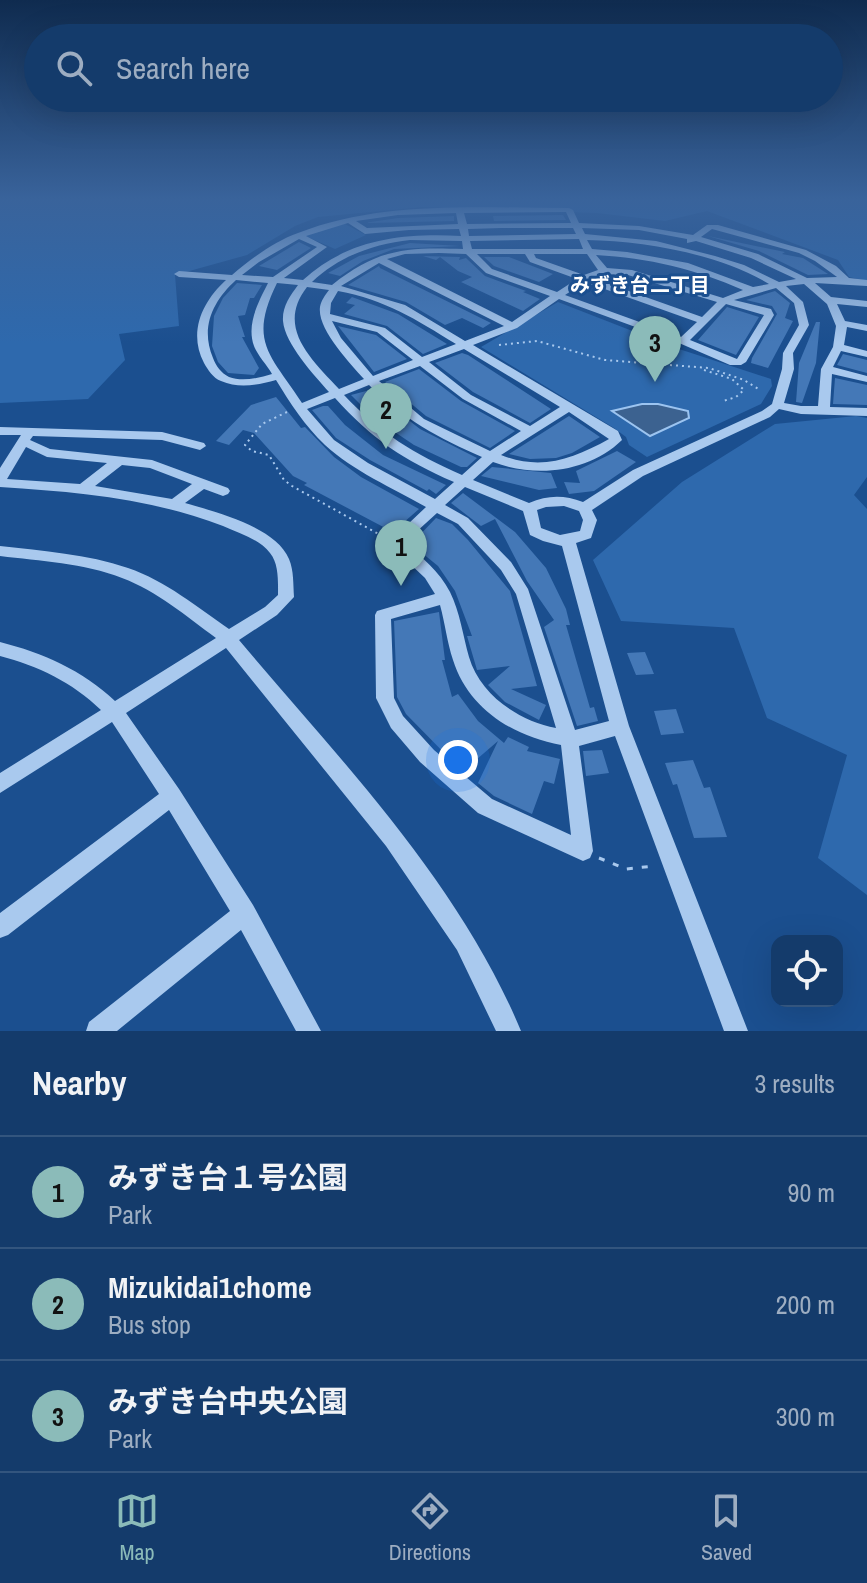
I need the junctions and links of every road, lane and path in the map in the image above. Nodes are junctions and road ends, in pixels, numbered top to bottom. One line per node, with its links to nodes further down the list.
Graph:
1 (279, 247): 15 (street)
2 (323, 247): 18 (street)
3 (366, 247): 21 (street)
4 (467, 247): 10 (street)
5 (586, 247): 9 (street)
6 (673, 247): 22 (street)
7 (719, 247): 19 (street)
8 (785, 247): 17 (street)
9 (588, 250): 11 (street); 13 (street); 24 (street)
10 (468, 251): 11 (street); 12 (street); 25 (street)
11 (528, 252): 16 (street)
12 (383, 257): 23 (street); 31 (street)
13 (604, 271): 16 (street); 27 (street)
14 (179, 274): 15 (street)
15 (232, 278): 18 (street); 42 (street)
16 (584, 278): 25 (street); 30 (street)
17 (845, 279): 19 (street); 20 (street)
18 (274, 281): 21 (street); 42 (street)
19 (808, 282): 22 (street); 26 (street)
20 (867, 283)
21 (304, 284): 23 (street); 46 (street)
22 (780, 286): 24 (street); 48 (street)
23 (336, 288): 29 (street); 35 (street)
24 (753, 291): 27 (street)
25 (557, 296): 31 (street); 34 (street)
26 (830, 300): 28 (street); 32 (street)
27 (724, 301): 30 (street); 34 (street)
28 (867, 304)
29 (325, 316): 39 (street); 44 (street)
30 (703, 321): 34 (street)
31 (517, 323): 35 (street)
32 (841, 323): 33 (street); 37 (street)
33 (867, 328)
34 (683, 341)
35 (467, 345): 39 (street); 50 (street)
36 (499, 345): 40 (path)
37 (838, 347): 38 (street); 41 (street)
38 (867, 354)
39 (421, 364): 44 (street); 54 (street)
40 (692, 365): 45 (path); 47 (path)
41 (827, 369): 43 (street); 51 (street)
42 (279, 376): 49 (street)
43 (867, 379)
44 (371, 382): 46 (street); 57 (street)
45 (760, 390)
46 (337, 395): 49 (street); 59 (street)
47 (723, 401)
48 (777, 405): 51 (street); 67 (street)
49 (299, 408): 65 (street); 69 (path)
50 (567, 408): 54 (street); 57 (street)
51 (824, 410): 52 (street)
52 (867, 412)
53 (0, 431): 55 (street)
54 (530, 431): 57 (street)
55 (26, 436): 56 (street); 58 (street); 60 (street)
56 (200, 446)
57 (491, 456): 59 (street)
58 (119, 461): 61 (street); 62 (street)
59 (462, 479): 65 (street); 66 (street)
60 (0, 481): 62 (street)
61 (202, 483): 63 (street); 64 (street)
62 (83, 488): 64 (street)
63 (223, 491)
64 (175, 504): 72 (street)
65 (435, 504): 69 (street); 76 (street)
66 (529, 508): 67 (street); 68 (street)
67 (584, 508): 68 (street)
68 (568, 542): 75 (street)
69 (395, 543): 71 (street)
70 (0, 551): 72 (street)
71 (445, 597): 76 (street); 79 (street)
72 (227, 637): 74 (street); 85 (street)
73 (0, 649): 74 (street)
74 (114, 712): 77 (street); 78 (street)
75 (620, 726): 76 (street); 80 (street)
76 (569, 739): 79 (street)
77 (0, 784)
78 (172, 796): 81 (street); 82 (street)
79 (583, 851): 80 (path)
80 (670, 864): 86 (street)
81 (245, 913): 83 (street); 84 (street)
82 (0, 927)
83 (98, 1031)
84 (309, 1031)
85 (509, 1031)
86 (736, 1031)

